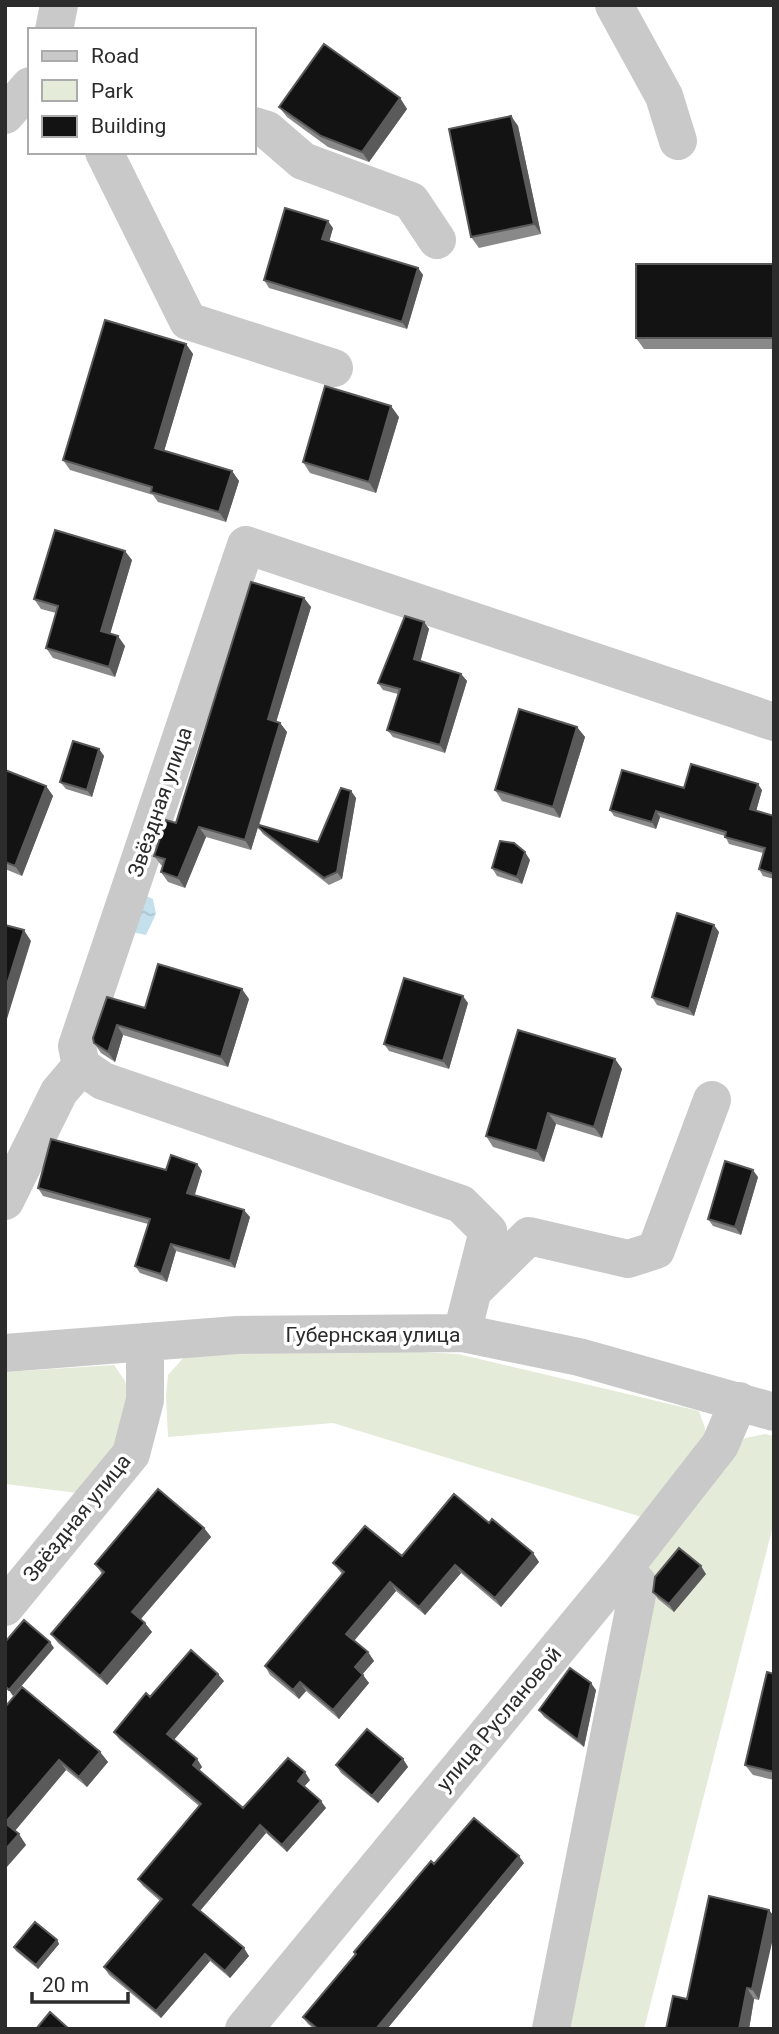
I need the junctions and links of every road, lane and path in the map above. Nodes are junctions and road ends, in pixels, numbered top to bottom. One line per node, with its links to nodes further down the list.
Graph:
1 (59, 5): 3 (street)
2 (614, 5): 7 (street)
3 (54, 28)
4 (28, 88): 5 (street)
5 (5, 115)
6 (256, 127): 9 (street)
7 (678, 141)
8 (105, 154): 10 (street)
9 (437, 240)
10 (334, 368)
11 (774, 722): 12 (street, Звёздная улица)
12 (81, 1066): 14 (street); 15 (street)
13 (712, 1100): 15 (street)
14 (5, 1201)
15 (472, 1292): 16 (street)
16 (462, 1333): 17 (street, Губернская улица); 19 (street, Губернская улица)
17 (145, 1342): 18 (street, Губернская улица); 21 (street, Звёздная улица)
18 (5, 1353)
19 (757, 1406): 20 (street, улица Руслановой)
20 (624, 1568): 22 (street, улица Руслановой); 23 (street)
21 (5, 1607)
22 (244, 2029)
23 (551, 2029)

